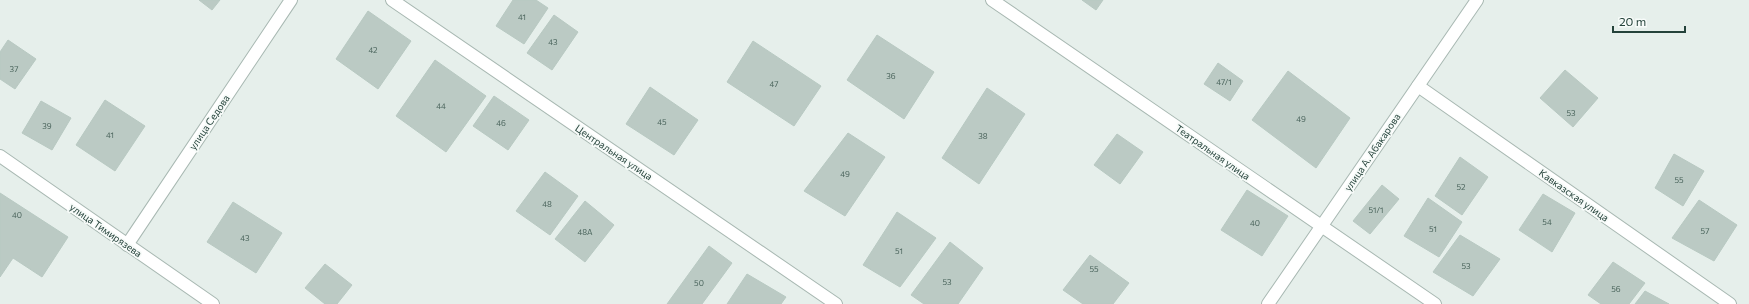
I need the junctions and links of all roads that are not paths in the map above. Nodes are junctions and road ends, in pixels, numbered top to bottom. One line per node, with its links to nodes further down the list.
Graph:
1 (291, 0): 8 (street, улица Седова)
2 (392, 0): 10 (street, Центральная улица)
3 (992, 0): 7 (street, Театральная улица)
4 (1477, 0): 5 (street, улица А. Абакарова)
5 (1418, 86): 7 (street, улица А. Абакарова); 13 (street, Кавказская улица)
6 (0, 156): 8 (street, улица Тимирязева)
7 (1321, 227): 11 (street, улица А. Абакарова); 12 (street, Театральная улица)
8 (127, 245): 9 (street, улица Тимирязева)
9 (213, 304)
10 (836, 304)
11 (1268, 304)
12 (1434, 304)
13 (1730, 304)

